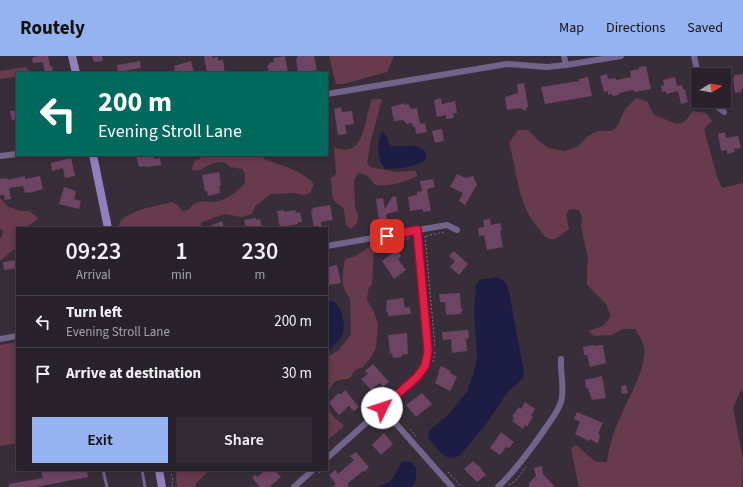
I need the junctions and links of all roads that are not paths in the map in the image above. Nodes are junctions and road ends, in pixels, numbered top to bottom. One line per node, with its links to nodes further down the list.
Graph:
1 (72, 56): 7 (street)
2 (564, 56): 5 (street)
3 (621, 56): 5 (street)
4 (694, 56): 6 (street)
5 (566, 65): 8 (street)
6 (697, 68)
7 (76, 72)
8 (328, 94)
9 (719, 108): 10 (street)
10 (724, 112)
11 (16, 154): 12 (street)
12 (0, 156)
13 (93, 156): 14 (street)
14 (108, 227)
15 (417, 230): 16 (street); 17 (street); 21 (street)
16 (457, 230)
17 (328, 246)
18 (16, 336): 19 (street)
19 (0, 339)
20 (561, 359): 32 (street)
21 (384, 410): 22 (street); 31 (street)
22 (328, 457)
23 (103, 471): 27 (lane)
24 (142, 471): 28 (lane)
25 (159, 471): 29 (street)
26 (312, 471): 30 (street)
27 (107, 487)
28 (145, 487)
29 (162, 487)
30 (294, 487)
31 (452, 487)
32 (498, 487)

